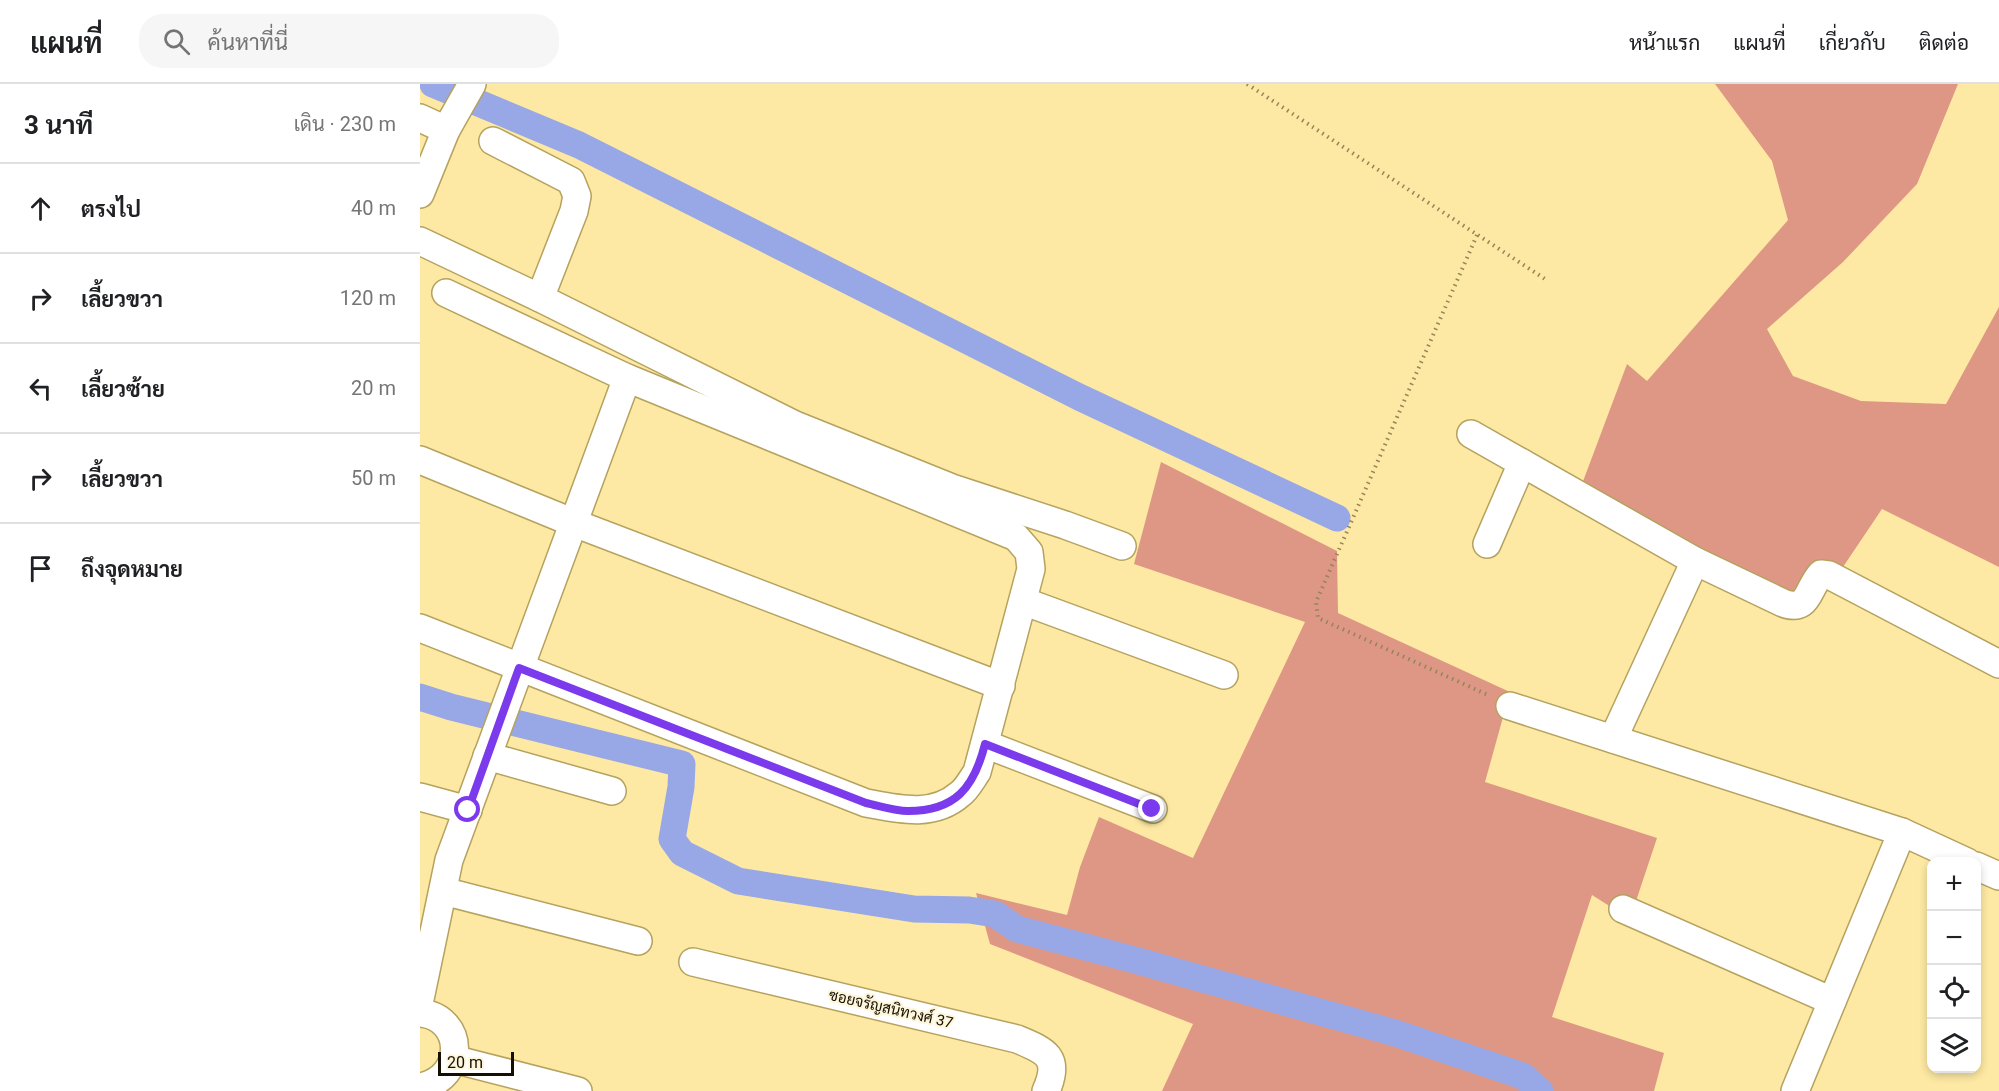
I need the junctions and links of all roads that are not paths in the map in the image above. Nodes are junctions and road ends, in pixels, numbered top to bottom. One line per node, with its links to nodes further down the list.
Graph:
1 (472, 84): 3 (street)
2 (420, 118): 3 (street)
3 (450, 122): 5 (street)
4 (494, 141): 8 (street)
5 (423, 176)
6 (420, 241): 8 (street)
7 (446, 293): 9 (street)
8 (540, 298): 15 (street)
9 (627, 378): 13 (street); 17 (street)
10 (1471, 434): 12 (street)
11 (420, 460): 13 (street)
12 (1522, 463): 14 (street); 16 (street)
13 (574, 524): 20 (street); 22 (street)
14 (1487, 544)
15 (1122, 546)
16 (1695, 561): 19 (street); 24 (street)
17 (1023, 601): 21 (street); 22 (street)
18 (420, 627): 20 (street)
19 (1999, 664)
20 (519, 668): 25 (street); 26 (street)
21 (1224, 675)
22 (1000, 686): 25 (street)
23 (1510, 706): 24 (street)
24 (1613, 739): 31 (street)
25 (985, 744): 29 (street)
26 (488, 755): 27 (street); 30 (street)
27 (612, 791)
28 (420, 797): 30 (street)
29 (1152, 809)
30 (468, 810): 35 (street)
31 (1902, 832): 32 (street); 41 (street)
32 (1958, 857)
33 (1981, 868): 34 (street)
34 (1999, 876)
35 (443, 891): 37 (street); 38 (street)
36 (1623, 909): 41 (street)
37 (638, 941)
38 (424, 954): 40 (street)
39 (693, 962): 46 (street, ซอยจรัญสนิทวงศ์ 37)
40 (420, 999)
41 (1832, 1000): 47 (street)
42 (420, 1013): 43 (street)
43 (453, 1059): 44 (street); 45 (street)
44 (420, 1087)
45 (578, 1091)
46 (1046, 1091)
47 (1794, 1091)

